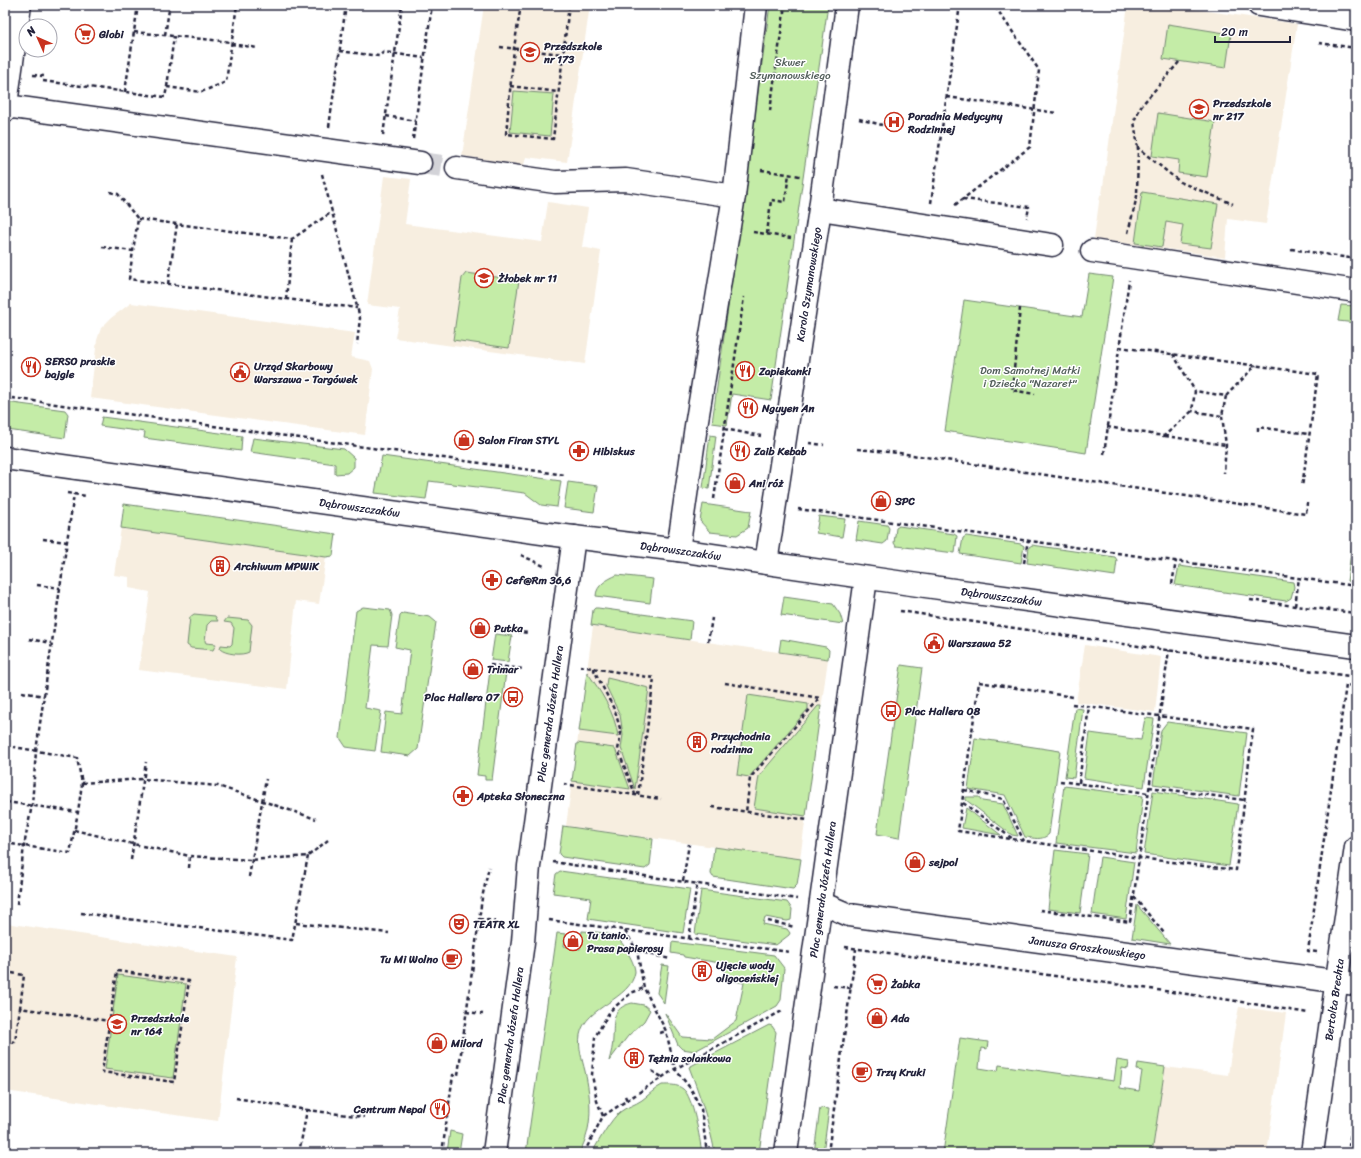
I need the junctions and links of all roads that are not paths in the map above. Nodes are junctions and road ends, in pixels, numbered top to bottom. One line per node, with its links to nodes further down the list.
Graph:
1 (756, 5): 9 (street)
2 (847, 5): 10 (street, Karola Szymanowskiego)
3 (1259, 5): 5 (street)
4 (14, 18): 6 (street)
5 (1356, 20)
6 (5, 108): 7 (street)
7 (415, 162)
8 (457, 168): 9 (street)
9 (734, 196): 16 (street)
10 (820, 209): 11 (street); 17 (street, Karola Szymanowskiego)
11 (1052, 245)
12 (1092, 251): 13 (street)
13 (1356, 292)
14 (5, 458): 15 (street, Dąbrowszczaków)
15 (574, 537): 16 (street, Dąbrowszczaków); 23 (street, Plac generała Józefa Hallera)
16 (678, 550): 17 (street, Dąbrowszczaków)
17 (766, 563): 18 (street, Dąbrowszczaków)
18 (866, 578): 19 (street, Dąbrowszczaków); 21 (street, Plac generała Józefa Hallera)
19 (1356, 646)
20 (1356, 846): 22 (street, Bertolta Brechta)
21 (821, 903): 22 (street, Janusza Groszkowskiego); 24 (street, Plac generała Józefa Hallera)
22 (1347, 983): 25 (street, Bertolta Brechta)
23 (494, 1153)
24 (786, 1153)
25 (1312, 1153)

